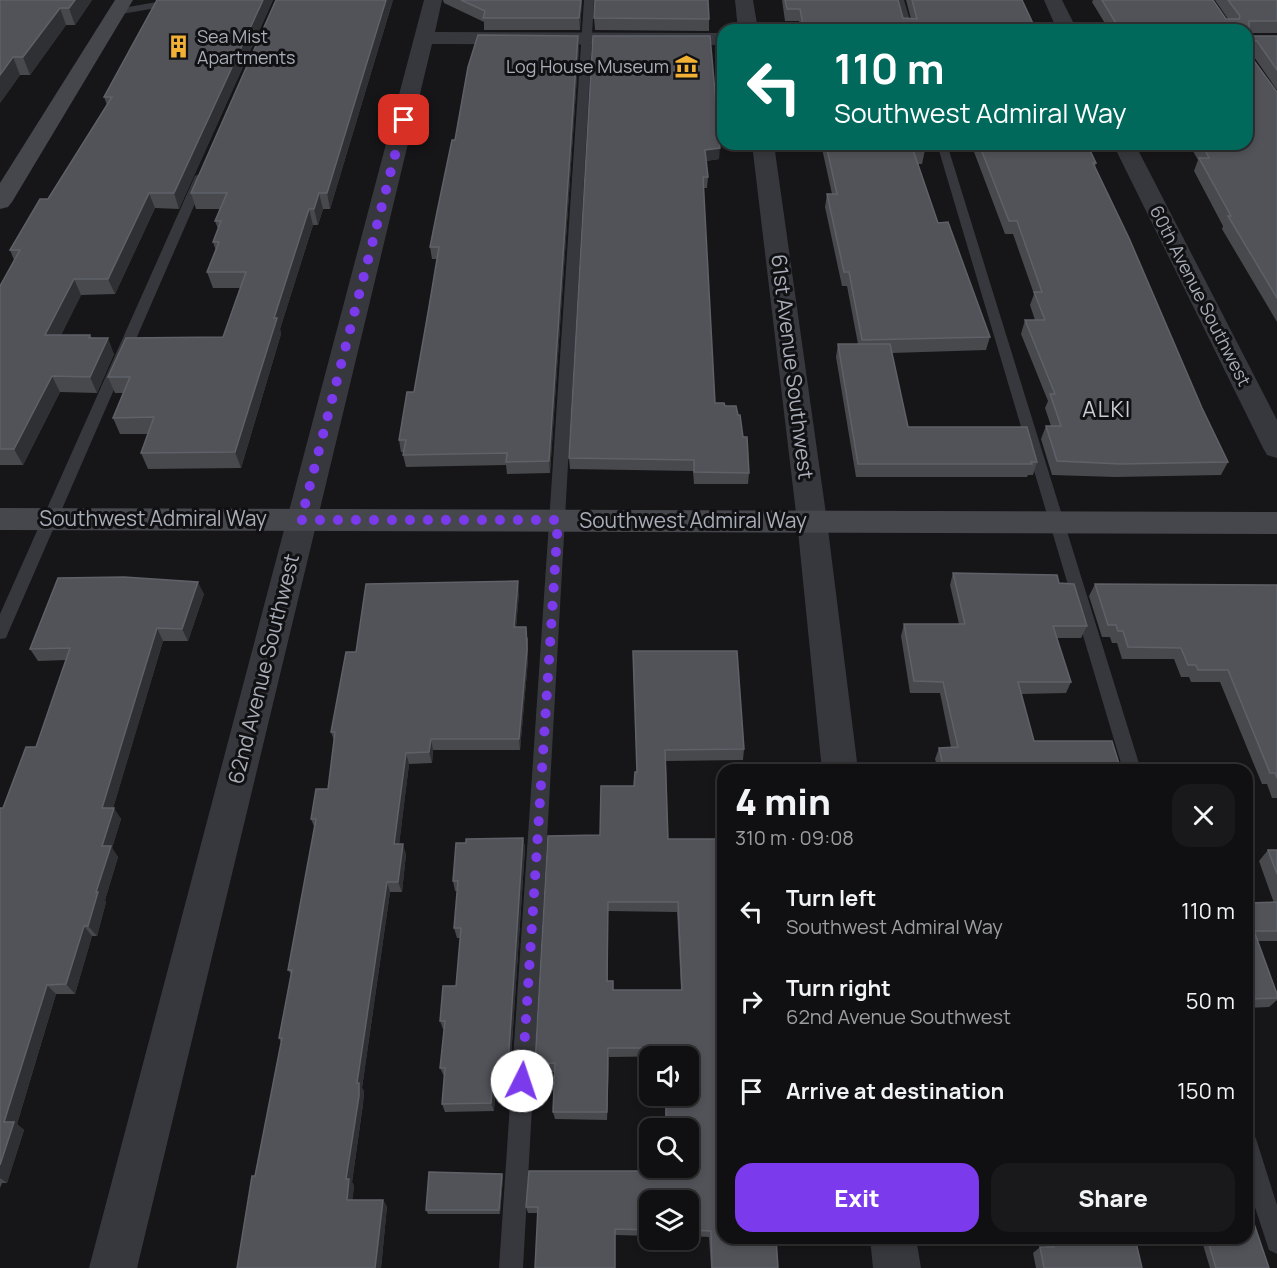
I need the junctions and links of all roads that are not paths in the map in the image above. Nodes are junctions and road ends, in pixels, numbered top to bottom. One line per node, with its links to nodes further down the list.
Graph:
1 (184, 0): 7 (lane)
2 (433, 0): 11 (street, 62nd Avenue Southwest)
3 (589, 0): 12 (lane)
4 (744, 0): 8 (street)
5 (899, 0): 9 (lane)
6 (1053, 0): 10 (street)
7 (120, 6): 18 (main road)
8 (747, 24)
9 (906, 24)
10 (1064, 24)
11 (425, 38): 12 (street); 22 (street, 62nd Avenue Southwest)
12 (587, 38): 13 (street); 23 (lane)
13 (717, 39)
14 (764, 150): 24 (street, 61st Avenue Southwest)
15 (944, 150): 25 (lane)
16 (1127, 150): 19 (street, 60th Avenue Southwest)
17 (208, 162): 21 (lane)
18 (0, 202)
19 (1277, 448)
20 (0, 519): 21 (main road, Southwest Admiral Way)
21 (49, 519): 22 (main road, Southwest Admiral Way); 27 (lane)
22 (301, 520): 23 (main road, Southwest Admiral Way); 33 (street, 62nd Avenue Southwest)
23 (558, 520): 24 (main road, Southwest Admiral Way); 34 (lane)
24 (812, 521): 25 (main road, Southwest Admiral Way); 28 (street, 61st Avenue Southwest)
25 (1057, 522): 26 (main road, Southwest Admiral Way); 29 (lane)
26 (1277, 524)
27 (0, 633)
28 (839, 764)
29 (1130, 764)
30 (1253, 1165): 31 (lane)
31 (1277, 1242)
32 (894, 1244): 35 (street)
33 (113, 1268)
34 (511, 1268)
35 (897, 1268)

